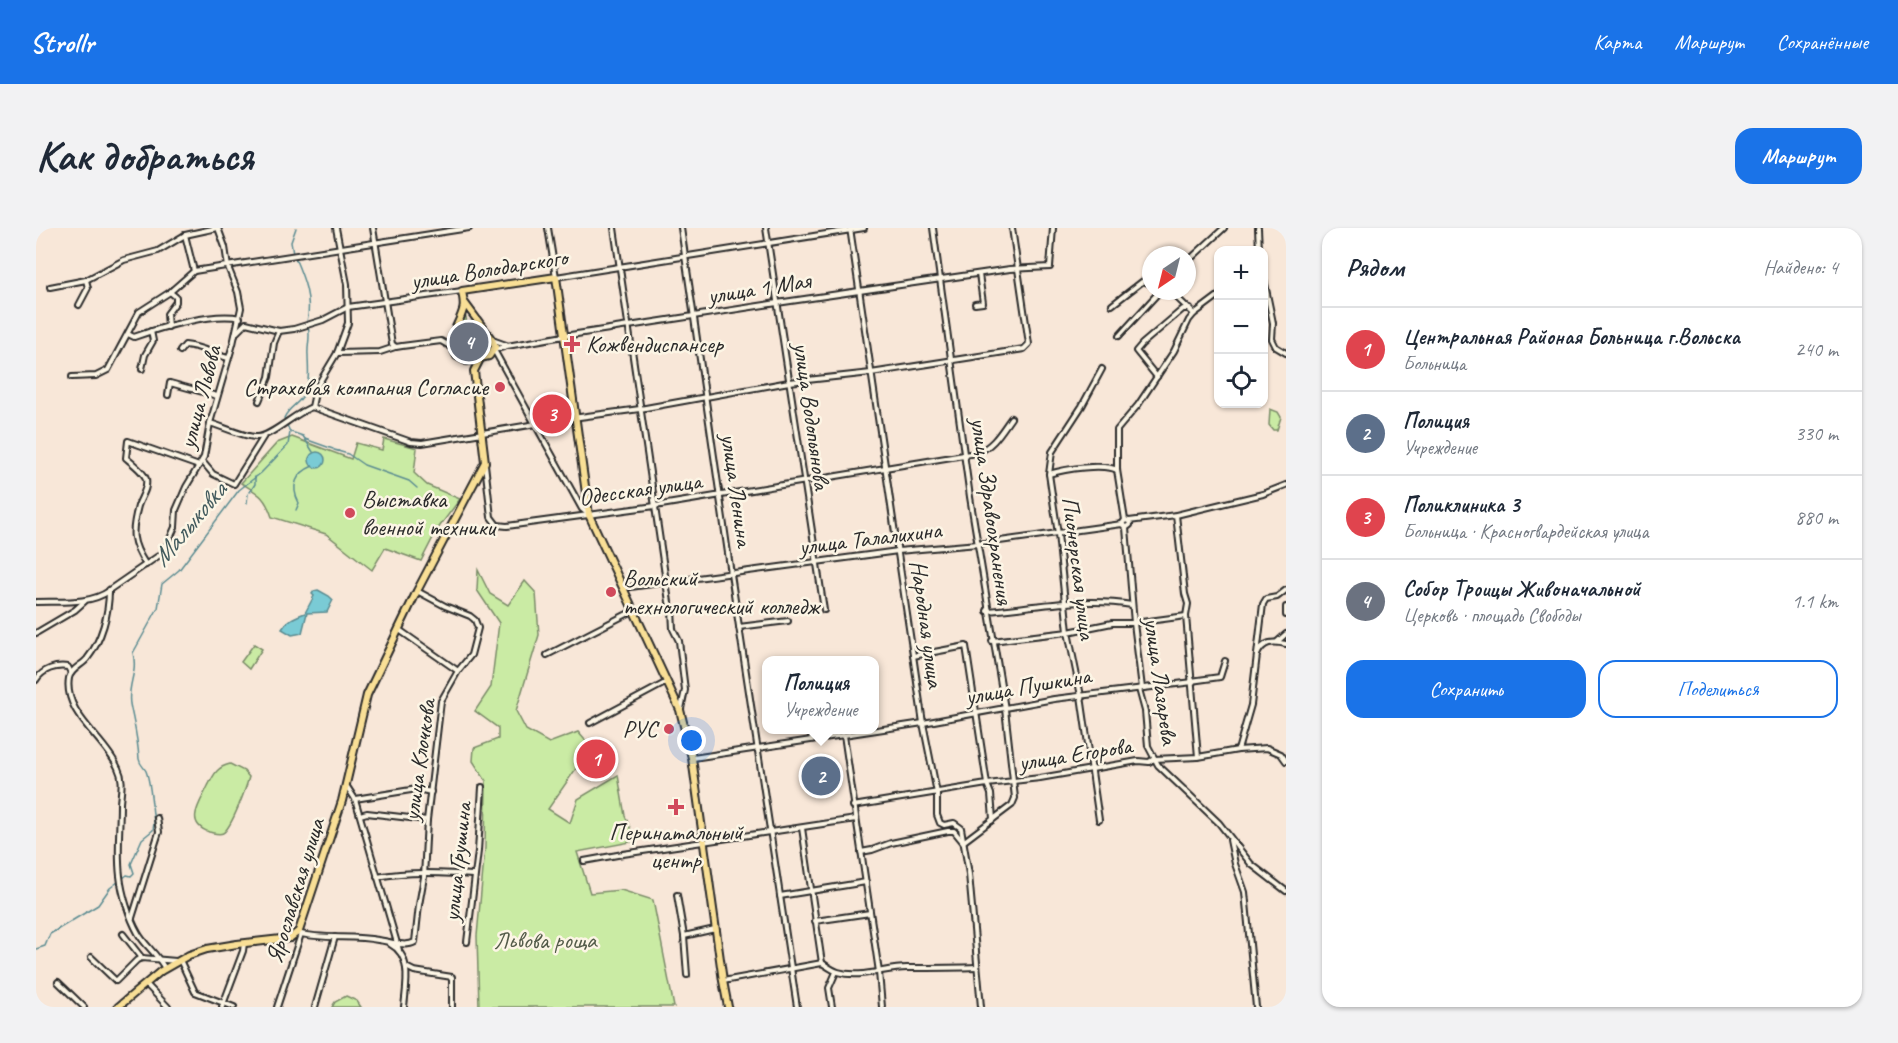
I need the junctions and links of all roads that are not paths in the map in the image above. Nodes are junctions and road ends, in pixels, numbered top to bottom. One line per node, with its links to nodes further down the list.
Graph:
1 (218, 228): 16 (street); 24 (street, улица Львова)
2 (336, 228): 20 (street)
3 (373, 228): 17 (street)
4 (469, 228): 17 (street)
5 (548, 228): 28 (street)
6 (614, 228): 23 (street)
7 (681, 228): 22 (street, улица Ленина)
8 (766, 228): 18 (street, улица Водопьянова)
9 (864, 228): 15 (street, улица Володарского)
10 (933, 228): 29 (street, улица Здравоохранения)
11 (1012, 228): 25 (street)
12 (1053, 228): 25 (street, улица 1 Мая)
13 (1224, 228): 21 (street)
14 (1258, 228): 19 (street)
15 (850, 229): 18 (street, улица Володарского); 34 (street, Народная улица)
16 (185, 235): 26 (street); 30 (street)
17 (375, 243): 20 (street); 41 (street)
18 (768, 243): 22 (street, улица Володарского); 42 (street, улица Водопьянова)
19 (1259, 246)
20 (339, 249): 24 (street); 47 (street)
21 (1196, 254)
22 (685, 256): 23 (street, улица Володарского); 52 (street, улица Ленина)
23 (619, 266): 28 (street, улица Володарского); 55 (street)
24 (228, 267): 26 (street); 46 (street, улица Львова)
25 (1017, 270): 27 (street, улица 1 Мая); 76 (street)
26 (194, 271): 35 (street)
27 (979, 274): 29 (street, улица 1 Мая); 43 (street)
28 (556, 277): 33 (main road, улица Володарского); 61 (main road)
29 (941, 279): 34 (street, улица 1 Мая); 76 (street, улица Здравоохранения)
30 (86, 280): 32 (street); 45 (street)
31 (1142, 282): 44 (street)
32 (50, 287)
33 (462, 291): 40 (main road); 41 (street, улица Володарского)
34 (859, 291): 42 (street, улица 1 Мая); 80 (street, Народная улица)
35 (170, 292): 56 (street); 59 (street)
36 (1214, 299): 51 (street)
37 (1152, 300): 62 (street)
38 (1180, 300): 48 (street)
39 (1268, 300): 70 (street)
40 (464, 302): 49 (main road); 50 (main road)
41 (384, 303): 47 (street, улица Володарского); 65 (street)
42 (777, 303): 52 (street, улица 1 Мая); 83 (street, улица Водопьянова)
43 (975, 304)
44 (1112, 304)
45 (79, 305)
46 (241, 308): 53 (street, улица Львова); 54 (street)
47 (348, 308): 58 (street, улица Володарского); 69 (street)
48 (1190, 309): 51 (street); 81 (street)
49 (462, 312): 50 (main road); 66 (main road)
50 (471, 312): 63 (main road)
51 (1194, 314): 81 (street)
52 (694, 316): 55 (street, улица 1 Мая); 86 (street, улица Ленина)
53 (240, 318): 56 (street); 60 (street, улица Львова)
54 (246, 323): 58 (street, улица Володарского); 60 (street)
55 (628, 326): 61 (street, улица 1 Мая); 89 (street)
56 (168, 327): 57 (street)
57 (151, 331): 59 (street); 77 (street)
58 (279, 331): 87 (street)
59 (128, 334): 82 (street)
60 (235, 335): 72 (street, улица Львова)
61 (564, 336): 64 (street, улица 1 Мая); 90 (main road)
62 (1119, 336)
63 (492, 340): 64 (street); 67 (main road)
64 (507, 346): 67 (street, улица 1 Мая)
65 (396, 347): 66 (street); 69 (street)
66 (454, 348): 74 (main road)
67 (494, 350): 71 (main road); 75 (street)
68 (180, 351): 72 (street)
69 (337, 353): 88 (street)
70 (1286, 353)
71 (489, 356): 73 (main road); 75 (street)
72 (228, 358): 85 (street, улица Львова)
73 (481, 359): 74 (main road); 79 (main road)
74 (464, 360): 79 (main road)
75 (499, 361): 93 (street)
76 (953, 362): 80 (street); 96 (street, улица Здравоохранения)
77 (142, 369)
78 (1102, 369): 100 (street, Пионерская улица)
79 (474, 371): 95 (main road)
80 (871, 373): 83 (street); 101 (street, Народная улица)
81 (1157, 376): 102 (street)
82 (72, 377)
83 (789, 382): 86 (street); 105 (street, улица Водопьянова)
84 (168, 394): 85 (street)
85 (217, 396): 92 (street, улица Львова)
86 (705, 397): 89 (street); 107 (street, улица Ленина)
87 (259, 401)
88 (312, 407): 94 (street); 95 (street)
89 (640, 409): 90 (street); 108 (street)
90 (576, 417): 93 (street); 109 (main road)
91 (1011, 418): 96 (street, Одесская улица)
92 (210, 423): 94 (street); 97 (street, улица Львова)
93 (534, 425): 95 (street); 109 (street)
94 (265, 435): 97 (street)
95 (481, 435): 98 (main road)
96 (965, 454): 101 (street, Одесская улица); 114 (street, улица Здравоохранения)
97 (202, 461): 99 (street, улица Львова)
98 (485, 462): 109 (street, Одесская улица); 123 (main road, Ярославская улица)
99 (199, 466): 117 (street, улица Львова); 117 (street)
100 (1050, 466): 103 (street); 104 (street, Пионерская улица)
101 (885, 468): 105 (street, Одесская улица); 115 (street, Народная улица)
102 (1117, 470): 103 (street); 111 (street)
103 (1059, 471): 104 (street)
104 (1049, 474): 113 (street, Пионерская улица)
105 (804, 482): 107 (street, Одесская улица); 116 (street, улица Водопьянова)
106 (1286, 485): 110 (street, улица Талалихина)
107 (720, 495): 108 (street, Одесская улица); 118 (street, улица Ленина)
108 (655, 506): 109 (street, Одесская улица); 119 (street)
109 (589, 515): 120 (main road)
110 (1176, 515): 111 (street, улица Талалихина); 133 (street)
111 (1125, 522): 112 (street); 112 (street); 113 (street, улица Талалихина)
112 (1126, 528): 127 (street, улица Лазарева)
113 (1058, 534): 114 (street, улица Талалихина); 126 (street, Пионерская улица)
114 (978, 544): 115 (street, улица Талалихина); 131 (street, улица Здравоохранения)
115 (898, 551): 116 (street, улица Талалихина); 145 (street, Народная улица)
116 (816, 562): 118 (street, улица Талалихина); 129 (street, улица Водопьянова)
117 (146, 565): 121 (street, улица Львова)
118 (731, 574): 119 (street, улица Талалихина); 136 (street, улица Ленина)
119 (666, 583): 120 (street, улица Талалихина); 156 (street)
120 (622, 588): 130 (main road)
121 (110, 590): 124 (street, улица Львова); 149 (street)
122 (1286, 590): 147 (street)
123 (417, 591): 137 (main road, Ярославская улица); 148 (street, улица Клочкова)
124 (86, 600): 125 (street); 139 (street)
125 (36, 602)
126 (1064, 604): 127 (street); 131 (street); 138 (street, Пионерская улица)
127 (1132, 605): 135 (street, улица Лазарева)
128 (1286, 608): 132 (street)
129 (824, 610)
130 (633, 611): 144 (street); 151 (main road)
131 (987, 611): 141 (street, улица Здравоохранения)
132 (1286, 615)
133 (1186, 616): 135 (street); 152 (street)
134 (788, 621): 136 (street)
135 (1134, 623): 138 (street); 153 (street, улица Лазарева)
136 (739, 627): 163 (street, улица Ленина)
137 (398, 629): 148 (street); 172 (main road, Ярославская улица)
138 (1068, 632): 141 (street); 154 (street, Пионерская улица)
139 (36, 633)
140 (1286, 634): 142 (street)
141 (992, 641): 155 (street, улица Здравоохранения)
142 (1276, 642): 143 (street); 147 (street)
143 (1286, 644)
144 (547, 655)
145 (913, 656): 157 (street); 159 (street, Народная улица)
146 (1225, 661): 152 (street, улица Пушкина)
147 (1255, 661): 164 (street)
148 (458, 671): 174 (street, улица Клочкова)
149 (71, 673): 150 (street); 200 (street)
150 (36, 680)
151 (667, 682): 156 (main road); 158 (street)
152 (1192, 682): 153 (street, улица Пушкина); 165 (street)
153 (1141, 688): 154 (street, улица Пушкина); 167 (street, улица Лазарева)
154 (1081, 696): 155 (street, улица Пушкина); 169 (street, Пионерская улица)
155 (1005, 709): 157 (street, улица Пушкина); 170 (street, улица Здравоохранения)
156 (680, 710): 166 (main road)
157 (977, 713): 159 (street, улица Пушкина); 171 (street)
158 (590, 723)
159 (923, 723): 160 (street, улица Пушкина); 175 (street, Народная улица)
160 (879, 730)
161 (851, 734): 162 (street, улица Пушкина)
162 (844, 735): 163 (street, улица Пушкина); 177 (street)
163 (757, 747): 166 (street, улица Пушкина); 185 (street, улица Ленина)
164 (1238, 750): 165 (street, улица Егорова); 168 (street, улица Егорова)
165 (1198, 757): 167 (street, улица Егорова)
166 (692, 758): 187 (main road)
167 (1154, 759): 169 (street, улица Егорова); 186 (street, улица Лазарева)
168 (1286, 761)
169 (1090, 768): 170 (street, улица Егорова); 182 (street, Пионерская улица)
170 (1014, 782): 171 (street, улица Егорова); 183 (street, улица Здравоохранения)
171 (987, 784): 175 (street, улица Егорова); 183 (street)
172 (346, 785): 176 (street); 203 (main road, Ярославская улица)
173 (482, 787): 192 (street, улица Грушина)
174 (431, 792): 176 (street); 181 (street, улица Клочкова)
175 (937, 793): 177 (street, улица Егорова); 188 (street, Народная улица)
176 (355, 799): 178 (street)
177 (853, 806): 180 (street)
178 (360, 815): 181 (street); 193 (street)
179 (157, 818): 200 (street)
180 (856, 819): 184 (street); 189 (street)
181 (427, 820): 191 (street, улица Клочкова)
182 (1099, 820)
183 (991, 822): 188 (street)
184 (802, 828): 185 (street); 195 (street)
185 (771, 833): 187 (street); 198 (street, улица Ленина)
186 (1230, 837): 196 (street, улица Лазарева); 241 (street)
187 (703, 842): 190 (street); 202 (main road)
188 (963, 842): 189 (street); 218 (street, Народная улица)
189 (861, 852): 194 (street)
190 (584, 861)
191 (423, 872): 192 (street); 193 (street); 210 (street, улица Клочкова)
192 (474, 875): 208 (street, улица Грушина)
193 (377, 877): 210 (street)
194 (866, 882): 195 (street); 199 (street)
195 (810, 891): 198 (street); 201 (street)
196 (1286, 891)
197 (677, 895): 206 (street)
198 (780, 896): 220 (street, улица Ленина)
199 (870, 913): 201 (street); 222 (street)
200 (131, 919): 214 (street)
201 (815, 921): 216 (street)
202 (715, 929): 206 (street); 224 (main road)
203 (300, 932): 205 (street); 209 (main road); 232 (street, Ярославская улица)
204 (123, 934): 213 (street)
205 (335, 936): 207 (street); 233 (street)
206 (684, 936): 223 (street)
207 (387, 942): 210 (street); 211 (street)
208 (467, 942)
209 (244, 943): 215 (main road); 227 (street)
210 (397, 943): 211 (street)
211 (399, 950): 217 (street)
212 (91, 957): 213 (street)
213 (142, 958): 214 (street)
214 (161, 959): 215 (street); 219 (street)
215 (179, 961): 219 (main road); 227 (street)
216 (822, 963): 220 (street); 221 (street)
217 (406, 967): 234 (street); 235 (street)
218 (977, 967): 222 (street); 240 (street, Народная улица)
219 (165, 969): 226 (main road)
220 (791, 969): 224 (street); 237 (street, улица Ленина)
221 (836, 972): 222 (street); 238 (street)
222 (879, 972): 239 (street)
223 (687, 975)
224 (723, 981): 236 (main road)
225 (58, 982): 228 (street)
226 (145, 983): 229 (main road); 230 (street)
227 (223, 1005): 231 (street)
228 (84, 1007)
229 (118, 1007)
230 (168, 1007)
231 (234, 1007)
232 (277, 1007)
233 (315, 1007)
234 (404, 1007)
235 (452, 1007)
236 (728, 1007)
237 (797, 1007)
238 (832, 1007)
239 (882, 1007)
240 (981, 1007)
241 (1257, 1007)

